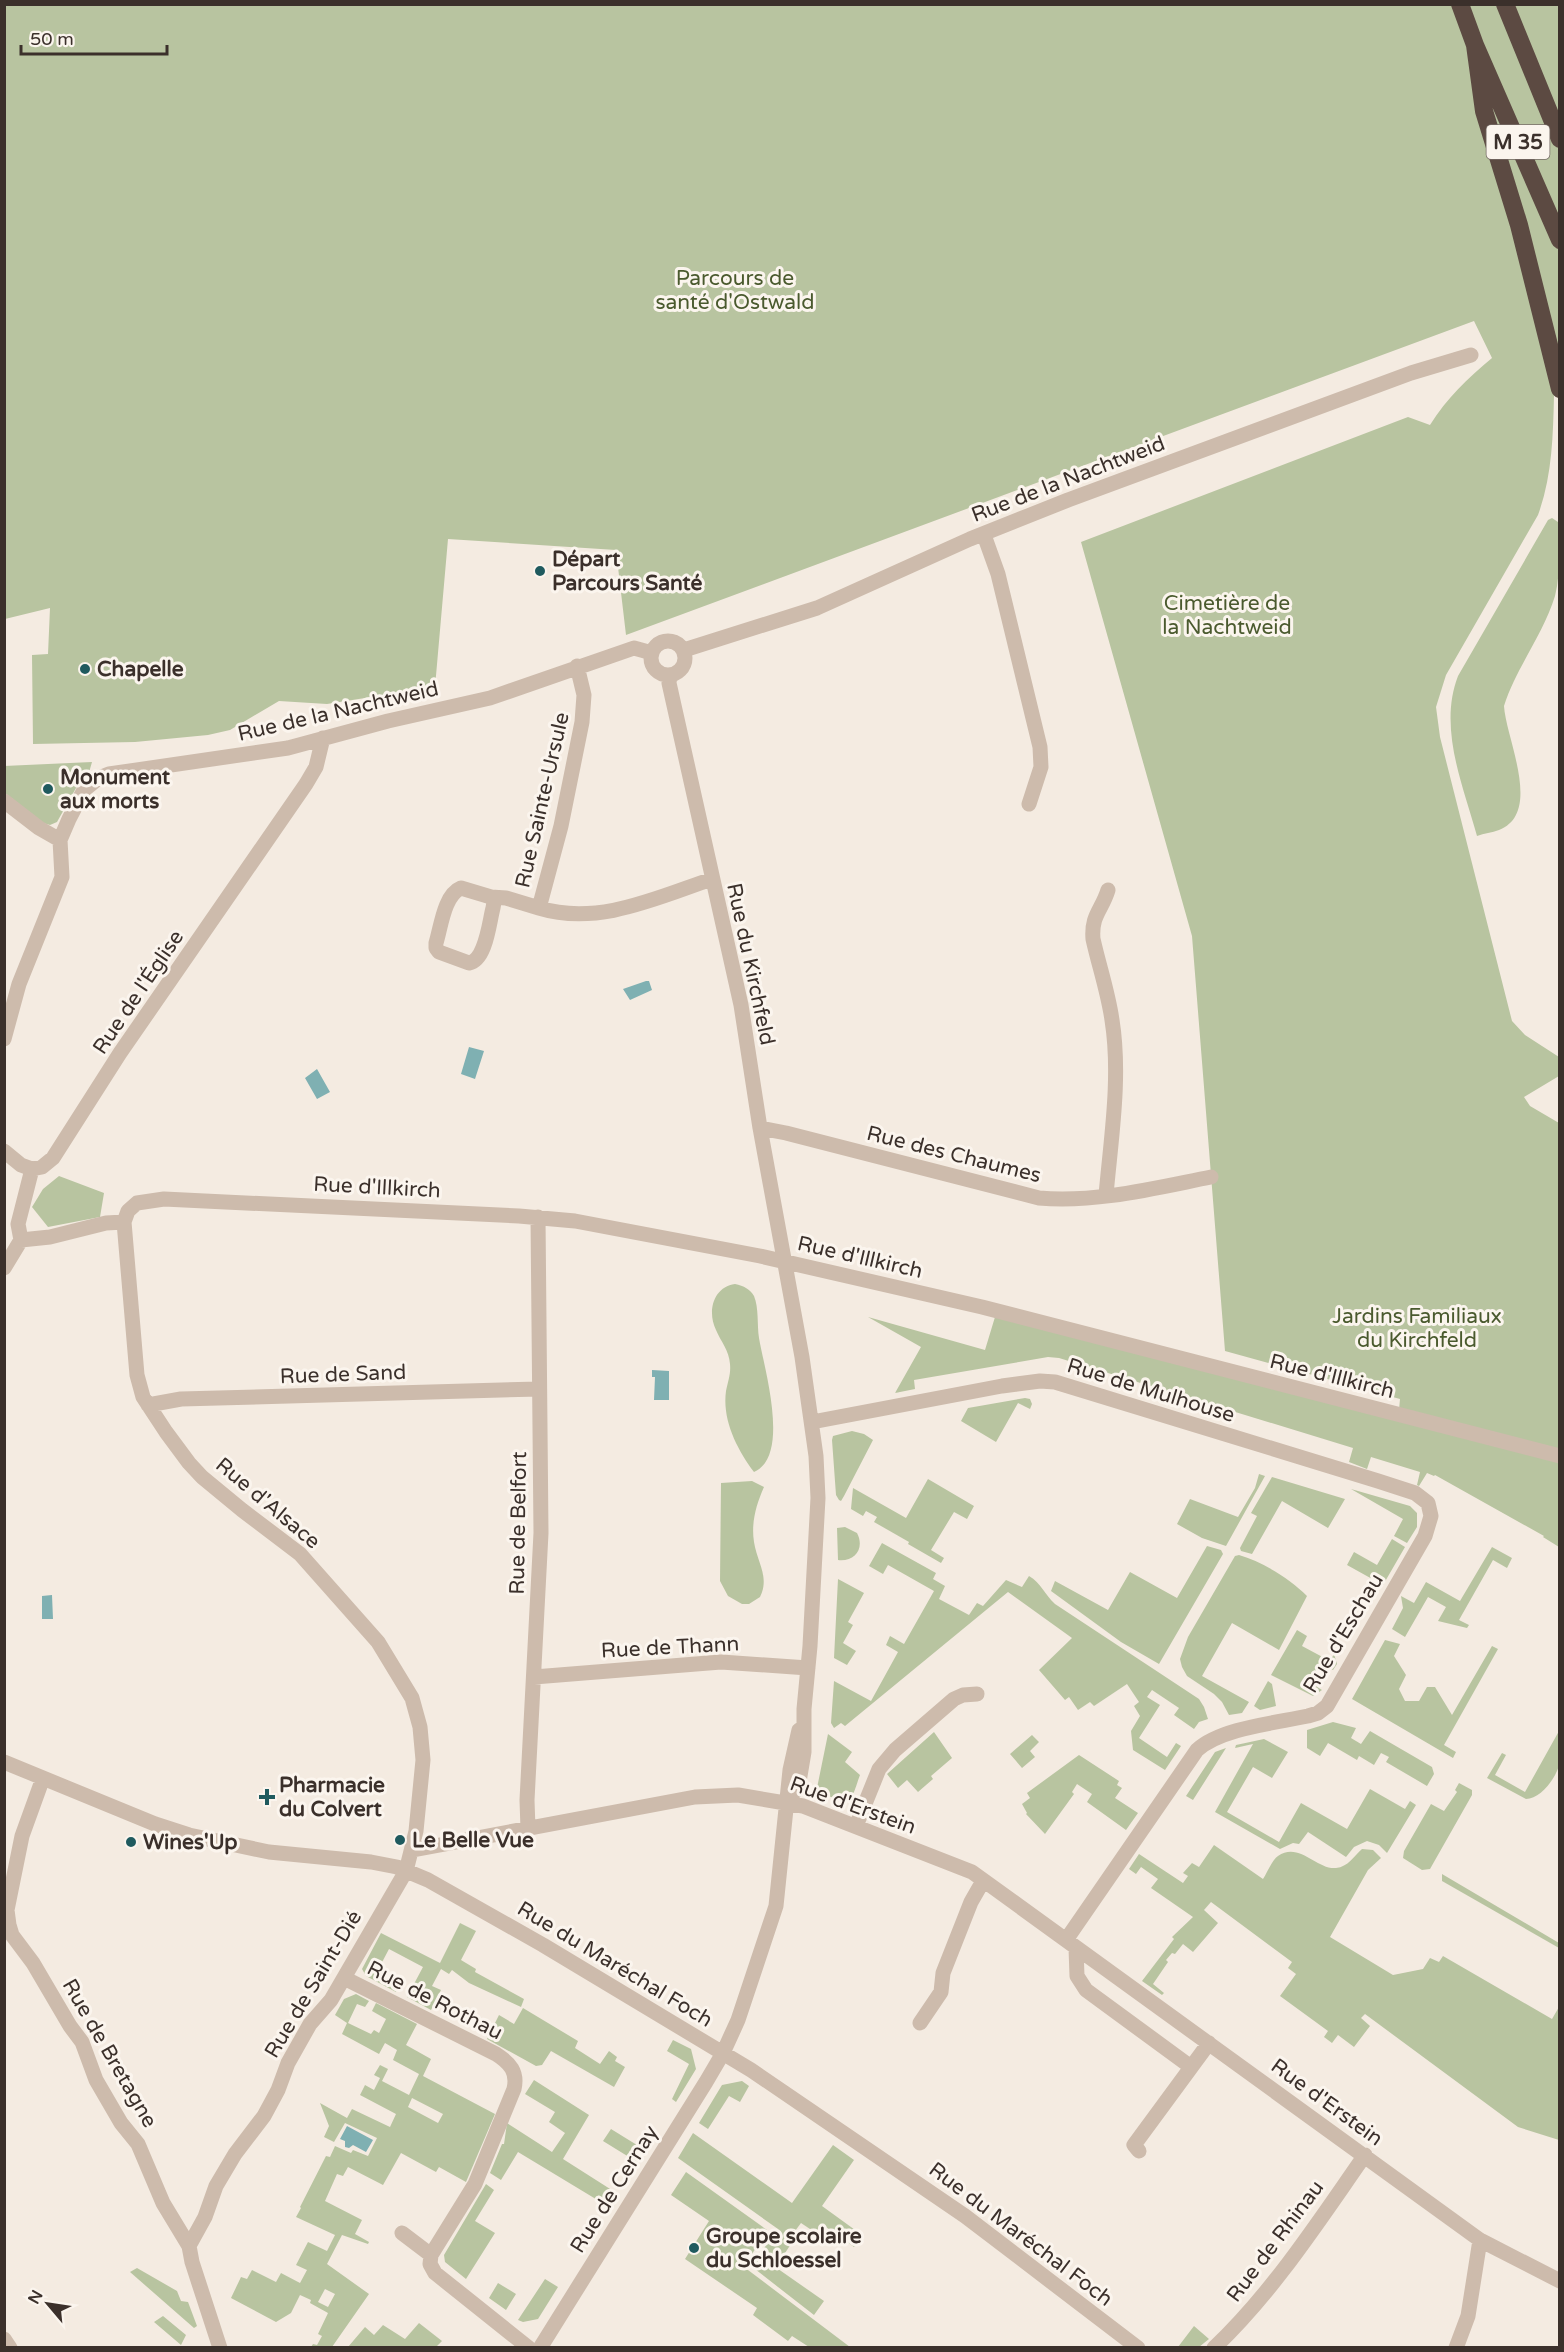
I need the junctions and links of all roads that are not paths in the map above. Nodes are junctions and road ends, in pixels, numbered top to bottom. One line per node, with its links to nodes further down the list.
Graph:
1 (1460, 4): 3 (highway, M 35)
2 (1505, 4): 4 (highway, M 35)
3 (1475, 45): 5 (highway, M 35); 7 (highway)
4 (1560, 139)
5 (1560, 240)
6 (1471, 355): 8 (street, Rue de la Nachtweid)
7 (1560, 389)
8 (984, 535): 9 (street, Rue de la Nachtweid); 15 (street)
9 (684, 650): 10 (street); 12 (street)
10 (652, 653): 11 (street, Rue de la Nachtweid); 12 (street)
11 (577, 666): 13 (street, Rue de la Nachtweid); 20 (street, Rue Sainte-Ursule)
12 (670, 675): 17 (street, Rue du Kirchfeld)
13 (323, 738): 16 (street, Rue de la Nachtweid); 24 (street, Rue de l'Église)
14 (4, 801): 16 (street)
15 (1029, 804)
16 (60, 840): 21 (street)
17 (712, 879): 20 (street, Rue Sainte-Ursule); 22 (street, Rue du Kirchfeld)
18 (1108, 890): 26 (street)
19 (491, 897): 19 (street, Rue Sainte-Ursule); 20 (street, Rue Sainte-Ursule)
20 (539, 908)
21 (4, 1040)
22 (760, 1128): 26 (street, Rue des Chaumes); 30 (street, Rue du Kirchfeld)
23 (4, 1151): 24 (street)
24 (32, 1169): 29 (street)
25 (1211, 1177): 26 (street, Rue des Chaumes)
26 (1106, 1195)
27 (538, 1217): 28 (street, Rue d'Illkirch); 30 (street, Rue d'Illkirch); 32 (street, Rue de Belfort)
28 (124, 1222): 29 (street); 33 (street, Rue d'Alsace)
29 (21, 1240): 31 (street)
30 (785, 1262): 34 (street); 35 (street, Rue d'Illkirch)
31 (4, 1268)
32 (539, 1389): 33 (street, Rue de Sand); 38 (street, Rue de Belfort)
33 (148, 1406): 45 (street, Rue d'Alsace)
34 (812, 1422): 36 (street, Rue de Mulhouse); 37 (street)
35 (1560, 1456)
36 (1430, 1510): 49 (street, Rue d'Eschau)
37 (808, 1668): 38 (street, Rue de Thann); 42 (street)
38 (534, 1677): 44 (street, Rue de Belfort)
39 (977, 1694): 43 (street)
40 (4, 1762): 41 (street, Rue du Maréchal Foch)
41 (43, 1778): 46 (street, Rue du Maréchal Foch); 48 (street, Rue de Bretagne)
42 (787, 1801): 43 (street, Rue d'Erstein); 44 (street, Rue d'Erstein); 53 (street)
43 (856, 1826): 47 (street, Rue d'Erstein)
44 (528, 1829): 45 (street, Rue d'Erstein)
45 (412, 1850): 46 (street, Rue d'Alsace)
46 (406, 1870): 50 (street, Rue de Saint-Dié); 53 (street, Rue du Maréchal Foch)
47 (983, 1881): 49 (street, Rue d'Erstein); 51 (street)
48 (8, 1934): 59 (street, Rue de Bretagne)
49 (1071, 1944): 52 (street, Rue d'Erstein); 54 (street)
50 (344, 1978): 59 (street, Rue de Saint-Dié); 60 (street, Rue de Rothau)
51 (920, 2023)
52 (1209, 2043): 54 (street); 56 (street, Rue d'Erstein)
53 (723, 2053): 66 (street, Rue de Cernay); 67 (street, Rue du Maréchal Foch)
54 (1191, 2067): 55 (street)
55 (1138, 2151)
56 (1365, 2155): 58 (street, Rue d'Erstein); 68 (street, Rue de Rhinau)
57 (402, 2233): 60 (street)
58 (1480, 2240): 61 (street, Rue d'Erstein); 69 (street)
59 (189, 2246): 64 (street, Rue de Bretagne)
60 (431, 2254): 65 (street)
61 (1560, 2281)
62 (4, 2339): 63 (street)
63 (10, 2348)
64 (220, 2348)
65 (529, 2348)
66 (540, 2348)
67 (1138, 2348)
68 (1214, 2348)
69 (1456, 2348)

